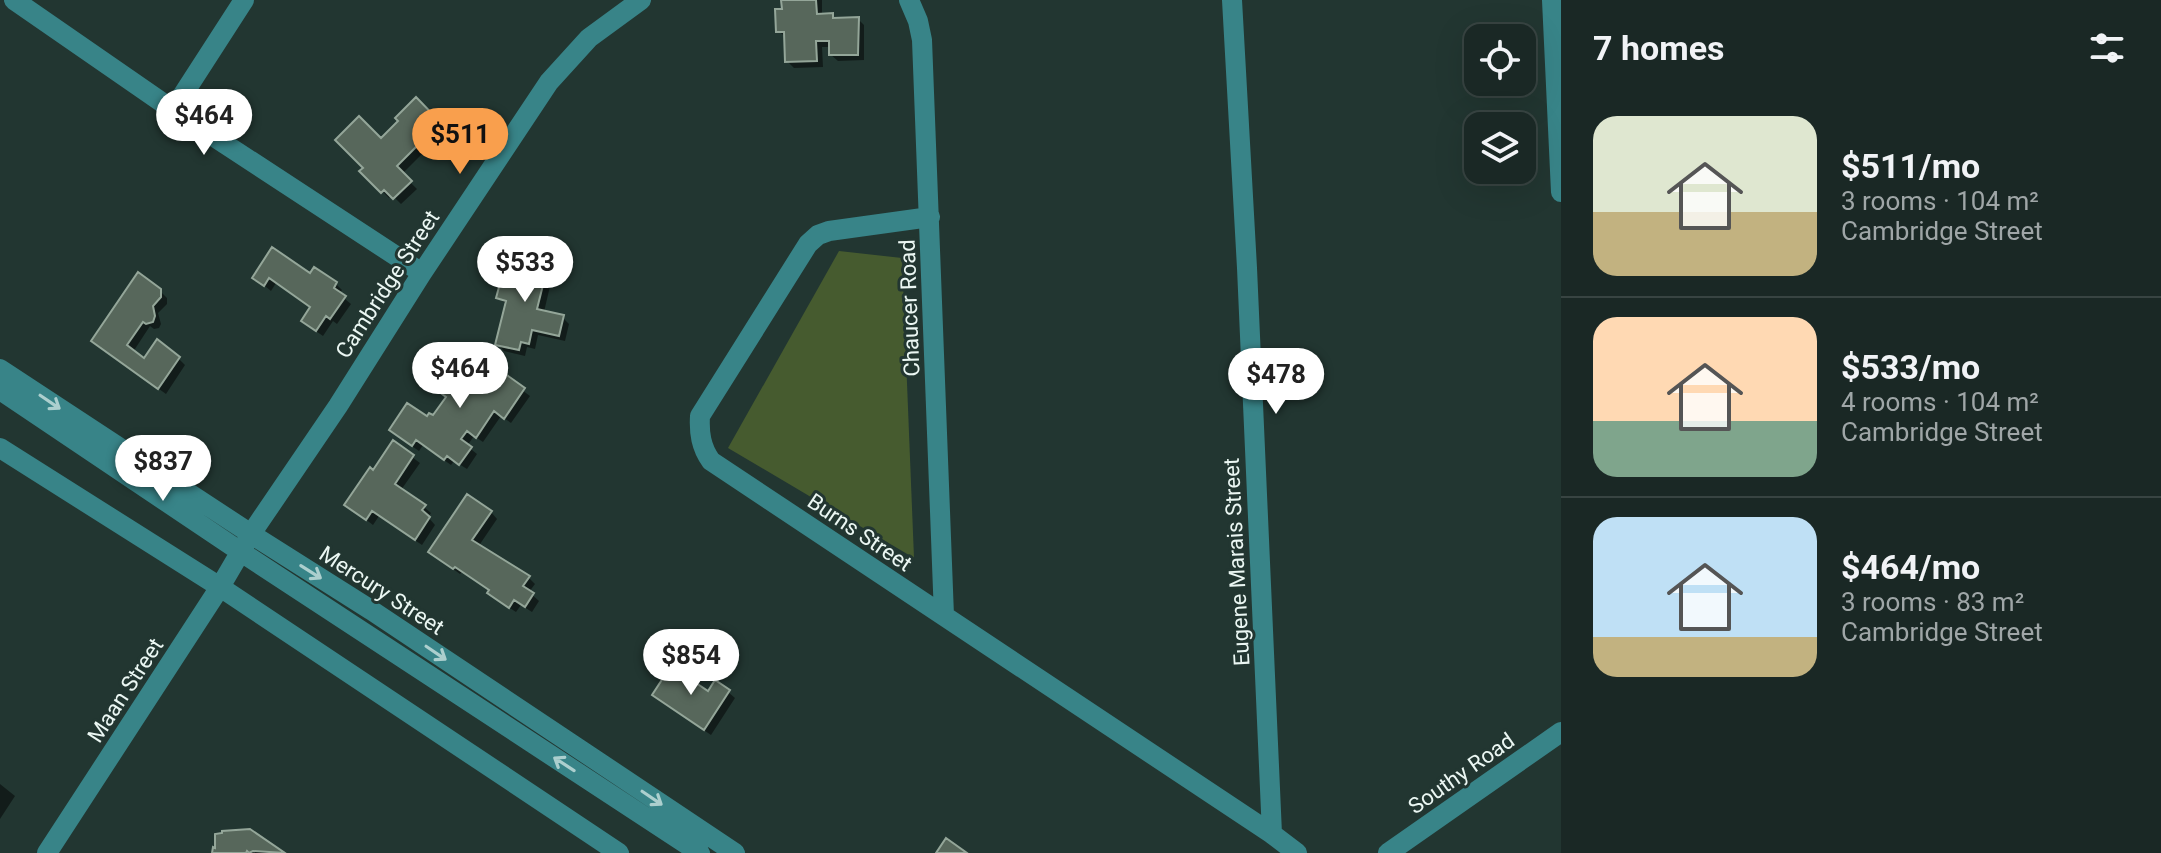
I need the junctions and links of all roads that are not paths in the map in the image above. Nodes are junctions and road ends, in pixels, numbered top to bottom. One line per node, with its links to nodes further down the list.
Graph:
1 (14, 0): 8 (street)
2 (43, 0): 8 (street)
3 (244, 0): 9 (street)
4 (641, 0): 12 (street, Cambridge Street)
5 (909, 0): 11 (street, Chaucer Road)
6 (1232, 0): 20 (street, Eugene Marais Street)
7 (1552, 0): 10 (street)
8 (45, 21): 9 (street)
9 (173, 110): 12 (street)
10 (1561, 192)
11 (930, 217): 18 (street, Chaucer Road); 18 (street, Burns Street)
12 (422, 273): 16 (street, Cambridge Street)
13 (0, 369): 16 (street, Mercury Street, one-way to 16)
14 (0, 390): 16 (street, Mercury Street)
15 (0, 448): 17 (street)
16 (246, 543): 17 (street, Maan Street); 23 (street, Mercury Street, one-way to 16); 24 (street, Mercury Street, one-way to 24)
17 (220, 587): 21 (street, Maan Street); 22 (street)
18 (944, 616): 20 (street, Burns Street)
19 (1561, 732): 26 (street, Southy Road)
20 (1272, 834): 25 (street, Burns Street)
21 (47, 853)
22 (619, 853)
23 (700, 853)
24 (735, 853)
25 (1297, 853)
26 (1388, 853)

